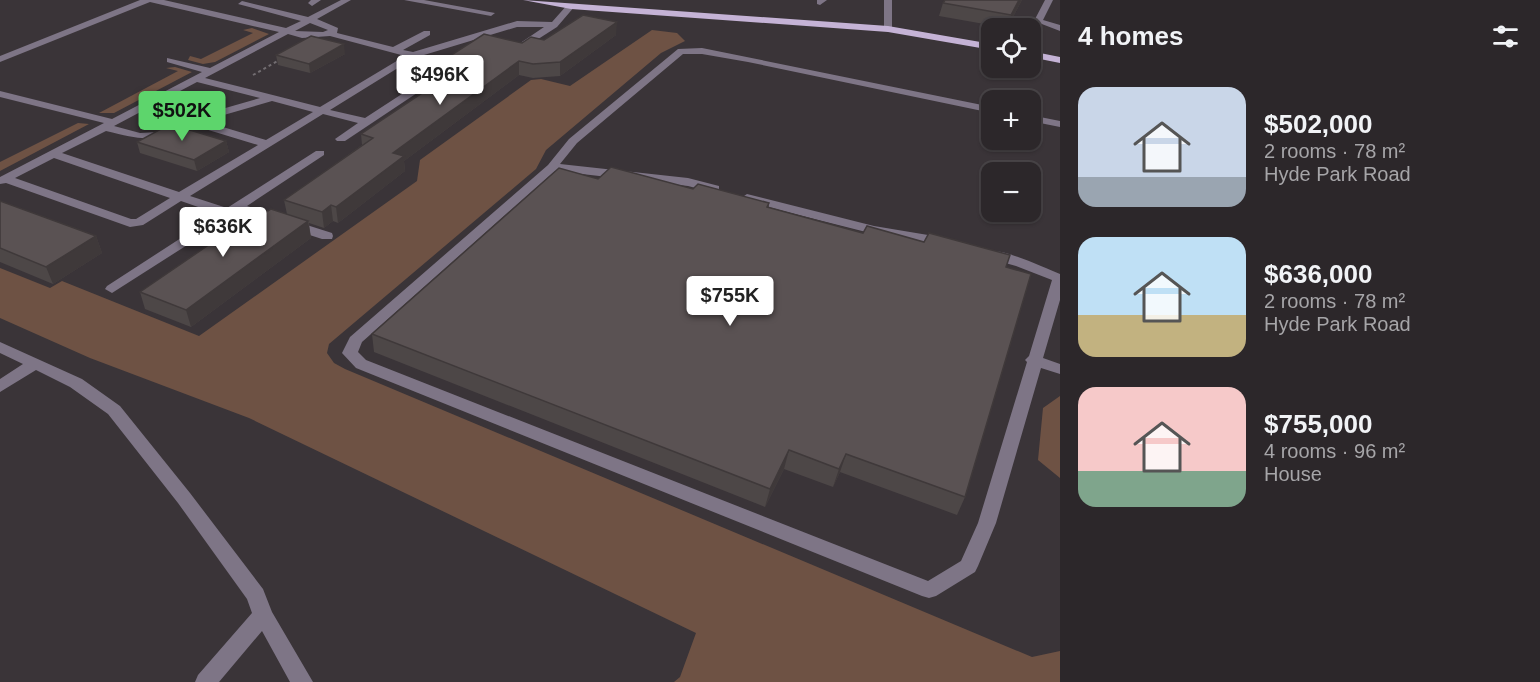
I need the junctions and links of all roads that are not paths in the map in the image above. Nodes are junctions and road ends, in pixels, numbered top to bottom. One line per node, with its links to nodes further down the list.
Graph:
1 (147, 0): 25 (street)
2 (153, 0): 15 (street)
3 (347, 0): 11 (street)
4 (408, 0): 10 (street)
5 (527, 0): 9 (main road)
6 (888, 0): 14 (street)
7 (1049, 0): 13 (street)
8 (242, 4): 11 (street)
9 (572, 6): 12 (street); 14 (main road)
10 (491, 13)
11 (309, 20): 15 (street); 17 (street)
12 (554, 25): 18 (street); 21 (street)
13 (1060, 28)
14 (888, 29): 20 (main road)
15 (285, 32): 17 (street); 28 (street)
16 (428, 33): 22 (street)
17 (332, 34): 22 (street)
18 (468, 38): 19 (street); 23 (street)
19 (487, 43)
20 (981, 45)
21 (506, 47)
22 (395, 50): 23 (street)
23 (413, 55): 33 (street); 36 (street)
24 (1041, 56): 27 (main road)
25 (0, 59)
26 (170, 60): 28 (street)
27 (1060, 60)
28 (210, 71): 29 (street)
29 (195, 79): 31 (street); 37 (street)
30 (0, 94): 37 (street)
31 (270, 98): 33 (street); 35 (street)
32 (981, 108): 43 (street)
33 (322, 111): 36 (street); 40 (street)
34 (1041, 120): 38 (street)
35 (191, 121): 37 (street); 40 (street)
36 (366, 122): 39 (street)
37 (109, 124): 42 (street)
38 (1060, 124)
39 (341, 139)
40 (268, 144): 45 (street)
41 (320, 153): 46 (street)
42 (54, 154): 44 (street); 45 (street)
43 (552, 167): 48 (street); 53 (street)
44 (2, 180): 45 (street)
45 (181, 197): 46 (street)
46 (233, 210): 47 (street); 51 (street)
47 (327, 236)
48 (957, 245)
49 (979, 251): 50 (street)
50 (1059, 279): 53 (street)
51 (112, 289)
52 (0, 347): 54 (street)
53 (1034, 360): 55 (street)
54 (35, 363): 56 (street); 57 (street)
55 (1060, 369)
56 (0, 387)
57 (263, 615): 58 (street); 59 (street)
58 (206, 682)
59 (302, 682)

